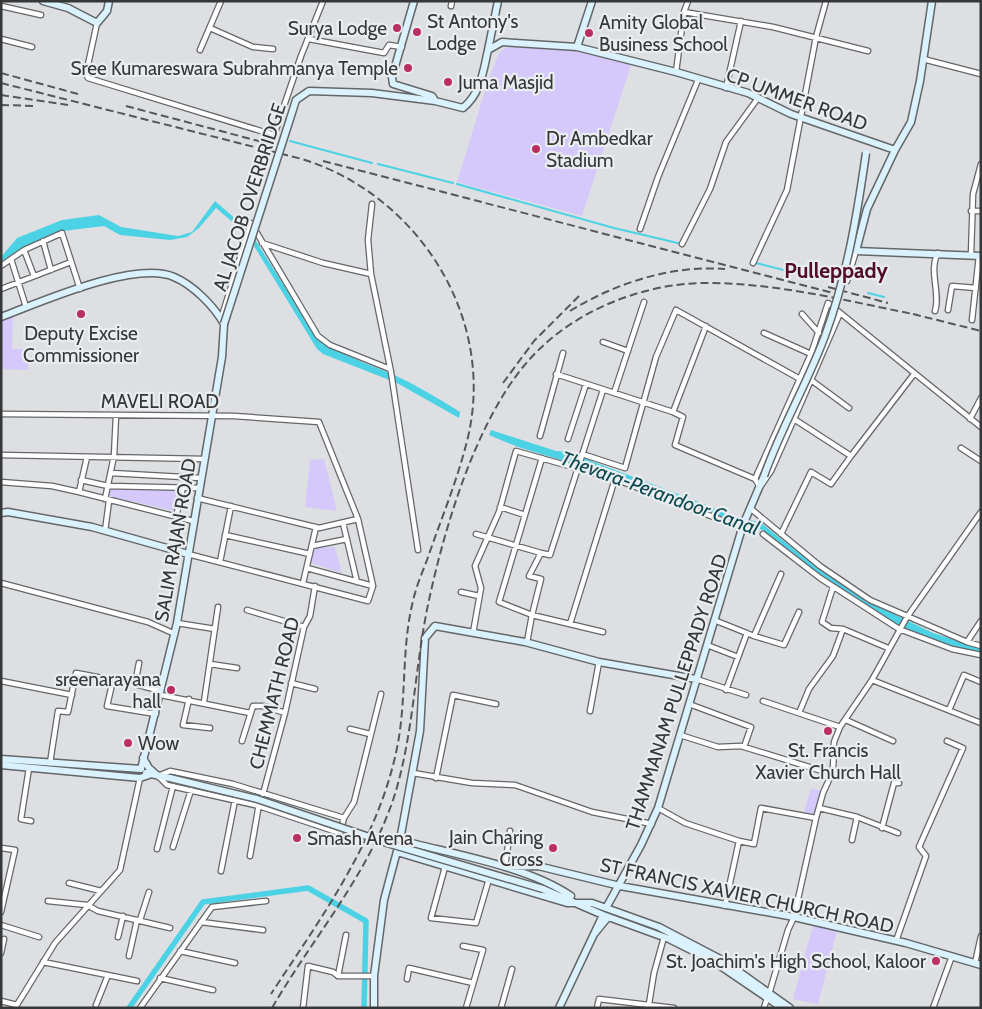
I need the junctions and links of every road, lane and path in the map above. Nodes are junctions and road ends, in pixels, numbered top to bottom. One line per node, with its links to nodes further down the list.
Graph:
1 (43, 1): 15 (main road)
2 (109, 1): 15 (main road)
3 (221, 1): 16 (street)
4 (323, 1): 19 (street)
5 (414, 1): 21 (main road)
6 (498, 1): 25 (main road)
7 (592, 1): 22 (main road)
8 (688, 1): 12 (street)
9 (826, 1): 17 (street)
10 (932, 1): 27 (main road)
11 (1, 6): 13 (street)
12 (684, 12): 14 (street); 28 (street)
13 (40, 15)
14 (742, 21): 17 (street); 31 (street)
15 (97, 23): 19 (street)
16 (210, 28): 23 (street); 24 (street)
17 (816, 37): 26 (street); 34 (street)
18 (1, 39): 20 (street)
19 (309, 39): 21 (street)
20 (32, 47)
21 (402, 47): 33 (main road)
22 (577, 47): 25 (main road, CP UMMER ROAD); 28 (main road, CP UMMER ROAD)
23 (273, 49)
24 (200, 50)
25 (488, 50): 33 (main road)
26 (868, 50)
27 (923, 59): 29 (street); 37 (main road)
28 (676, 72): 30 (main road, CP UMMER ROAD)
29 (981, 74)
30 (698, 80): 31 (main road, CP UMMER ROAD); 44 (street)
31 (726, 88): 32 (main road, CP UMMER ROAD)
32 (758, 98): 34 (main road, CP UMMER ROAD); 47 (street)
33 (435, 101): 73 (main road, AL JACOB OVERBRIDGE, bridge)
34 (800, 117): 35 (main road, CP UMMER ROAD); 55 (street)
35 (863, 139): 36 (main road, CP UMMER ROAD); 38 (main road)
36 (872, 142): 37 (main road, CP UMMER ROAD); 38 (main road)
37 (895, 150): 49 (main road)
38 (866, 153): 119 (main road, THAMMANAM PULLEPPADY ROAD, bridge)
39 (981, 164): 40 (street)
40 (980, 172): 43 (street)
41 (372, 204): 58 (street)
42 (981, 210): 43 (street)
43 (972, 211): 51 (street)
44 (640, 229)
45 (43, 241): 48 (street); 54 (street); 57 (street)
46 (262, 242): 58 (street); 73 (street); 81 (street)
47 (682, 244)
48 (24, 250): 53 (street); 59 (street)
49 (856, 251): 50 (main road); 60 (street)
50 (938, 254): 51 (main road); 68 (street)
51 (970, 254): 52 (main road)
52 (980, 256): 63 (street)
53 (11, 259): 56 (street); 61 (street)
54 (71, 262): 57 (street); 64 (street)
55 (753, 263)
56 (1, 266)
57 (51, 270): 59 (street)
58 (371, 274): 81 (street)
59 (34, 276): 61 (street)
60 (847, 281)
61 (18, 282): 62 (street); 66 (street)
62 (2, 287)
63 (976, 288): 67 (street); 72 (street)
64 (80, 289): 66 (main road); 73 (main road)
65 (644, 302): 78 (street)
66 (26, 307): 71 (main road)
67 (948, 310)
68 (935, 311)
69 (840, 313): 75 (street); 83 (street); 85 (street)
70 (802, 314): 75 (street)
71 (1, 317)
72 (972, 320)
73 (222, 322): 95 (main road, SALIM RAJAN ROAD)
74 (706, 326): 84 (street); 90 (street); 92 (street)
75 (819, 332): 80 (street)
76 (764, 333): 80 (street)
77 (603, 342): 78 (street)
78 (628, 351): 88 (street)
79 (563, 353): 82 (street)
80 (811, 354): 84 (street)
81 (391, 370): 145 (street)
82 (556, 374): 86 (street); 99 (street)
83 (914, 374): 97 (street); 105 (street)
84 (800, 379): 114 (street)
85 (812, 380): 91 (street); 96 (street)
86 (586, 384): 87 (street); 100 (street)
87 (603, 390): 88 (street); 103 (street)
88 (614, 393): 90 (street)
89 (981, 398): 97 (street)
90 (643, 402): 92 (street); 103 (street)
91 (848, 408)
92 (673, 412): 114 (street)
93 (1, 414): 94 (street, MAVELI ROAD)
94 (116, 416): 95 (street, MAVELI ROAD); 104 (street)
95 (212, 416): 108 (main road, SALIM RAJAN ROAD); 131 (street, MAVELI ROAD)
96 (794, 418): 105 (street); 119 (street)
97 (970, 419): 98 (street)
98 (981, 427)
99 (540, 436)
100 (568, 439)
101 (961, 448): 109 (street)
102 (1, 455): 106 (street)
103 (582, 455): 110 (street)
104 (114, 456): 106 (street); 108 (street); 111 (street)
105 (851, 456): 139 (street)
106 (87, 457): 115 (street)
107 (542, 458): 110 (street); 125 (street); 129 (street)
108 (204, 459): 112 (main road, SALIM RAJAN ROAD)
109 (981, 461)
110 (578, 466): 113 (street); 146 (street)
111 (111, 473): 112 (street); 117 (street)
112 (201, 478): 120 (main road, SALIM RAJAN ROAD)
113 (615, 479): 134 (street); 168 (street)
114 (755, 479): 119 (street)
115 (82, 480): 117 (street); 121 (street)
116 (1, 482): 121 (street)
117 (108, 486): 118 (street); 123 (street)
118 (182, 487): 120 (street); 130 (street)
119 (760, 487): 126 (main road, THAMMANAM PULLEPPADY ROAD)
120 (199, 488): 122 (main road, SALIM RAJAN ROAD)
121 (78, 492): 123 (street)
122 (197, 498): 124 (street); 132 (main road, SALIM RAJAN ROAD)
123 (107, 500): 130 (street); 136 (street)
124 (231, 506): 135 (street); 140 (street)
125 (500, 508): 129 (street); 141 (street)
126 (750, 508): 134 (main road, THAMMANAM PULLEPPADY ROAD); 139 (street)
127 (981, 512): 164 (street)
128 (1, 513): 136 (main road)
129 (525, 515): 144 (street)
130 (176, 516): 132 (street)
131 (358, 519): 133 (street); 156 (street)
132 (193, 521): 147 (main road, SALIM RAJAN ROAD)
133 (343, 523): 135 (street); 142 (street)
134 (743, 526): 165 (main road, THAMMANAM PULLEPPADY ROAD)
135 (316, 527): 143 (street)
136 (105, 531): 147 (main road)
137 (476, 534): 141 (street)
138 (763, 534): 157 (street)
139 (781, 534): 164 (street)
140 (225, 535): 148 (street); 149 (street)
141 (488, 537): 144 (street); 159 (street)
142 (347, 539): 143 (street); 152 (street)
143 (312, 546): 148 (street)
144 (516, 547): 146 (street); 163 (street)
145 (418, 550)
146 (541, 553): 163 (street)
147 (188, 554): 149 (street); 167 (main road, SALIM RAJAN ROAD)
148 (310, 554): 150 (street)
149 (220, 562): 154 (street)
150 (307, 568): 152 (street); 154 (street)
151 (781, 574): 177 (street)
152 (357, 582): 156 (street)
153 (1, 583): 176 (street)
154 (303, 583): 155 (street)
155 (315, 586): 156 (street); 169 (street, CHEMMATH ROAD)
156 (373, 586)
157 (833, 587): 170 (street); 172 (street)
158 (461, 592): 159 (street)
159 (480, 596): 174 (street)
160 (218, 607): 171 (street)
161 (247, 610): 169 (street)
162 (799, 612): 177 (street)
163 (532, 616): 168 (street); 178 (street)
164 (906, 618): 170 (street); 179 (street)
165 (714, 620): 175 (street); 180 (main road, THAMMANAM PULLEPPADY ROAD)
166 (981, 622): 179 (street)
167 (177, 623): 171 (street); 176 (main road, SALIM RAJAN ROAD)
168 (570, 624): 173 (street)
169 (304, 627): 193 (street, CHEMMATH ROAD)
170 (900, 628): 182 (street); 183 (street)
171 (215, 629): 187 (street)
172 (843, 629): 182 (street); 209 (street)
173 (603, 632)
174 (473, 633): 178 (main road); 228 (main road)
175 (747, 633): 177 (street); 184 (street)
176 (175, 634): 196 (main road, SALIM RAJAN ROAD)
177 (754, 636)
178 (527, 642): 185 (main road)
179 (967, 642): 181 (street)
180 (707, 645): 184 (street); 189 (main road, THAMMANAM PULLEPPADY ROAD)
181 (981, 646)
182 (888, 648): 190 (street)
183 (981, 655)
184 (738, 657): 195 (street)
185 (599, 662): 189 (main road); 206 (street)
186 (139, 664): 196 (street)
187 (210, 664): 188 (street); 202 (street)
188 (237, 668)
189 (696, 679): 195 (street); 204 (main road, THAMMANAM PULLEPPADY ROAD)
190 (872, 680): 205 (street); 211 (street)
191 (1, 681): 198 (street)
192 (981, 682): 205 (street)
193 (291, 683): 194 (street); 208 (street, CHEMMATH ROAD)
194 (315, 689)
195 (726, 690): 199 (street)
196 (161, 693): 200 (street); 210 (main road, SALIM RAJAN ROAD)
197 (380, 694): 216 (street)
198 (72, 695): 210 (street); 224 (street)
199 (746, 695)
200 (188, 699): 202 (street); 214 (street)
201 (762, 701): 209 (street)
202 (204, 702): 207 (street)
203 (496, 704): 233 (street)
204 (689, 704): 217 (main road, THAMMANAM PULLEPPADY ROAD); 221 (street)
205 (948, 710): 212 (street)
206 (590, 711)
207 (250, 713): 208 (street); 218 (street)
208 (285, 713): 237 (street, CHEMMATH ROAD)
209 (799, 713): 213 (street)
210 (156, 714): 222 (main road, SALIM RAJAN ROAD)
211 (846, 720): 213 (street); 219 (street)
212 (981, 723)
213 (840, 727): 229 (street)
214 (210, 728)
215 (350, 729): 216 (street)
216 (370, 734): 243 (street)
217 (680, 735): 221 (street); 240 (main road, THAMMANAM PULLEPPADY ROAD)
218 (242, 741)
219 (893, 741)
220 (947, 741): 288 (street)
221 (744, 747): 229 (street)
222 (143, 758): 227 (main road, SALIM RAJAN ROAD); 231 (main road)
223 (1, 759): 224 (main road)
224 (50, 764): 227 (main road)
225 (1, 765): 226 (main road)
226 (29, 768): 232 (main road); 245 (street)
227 (141, 769): 230 (main road)
228 (413, 774): 233 (street); 250 (main road)
229 (832, 774): 241 (street)
230 (149, 775): 231 (main road); 232 (main road)
231 (158, 776): 235 (street); 237 (street); 269 (main road, bridge)
232 (140, 778): 265 (street)
233 (436, 778): 246 (street)
234 (899, 783): 247 (street)
235 (173, 786): 236 (street); 255 (street)
236 (191, 790): 238 (street); 253 (street)
237 (263, 793): 239 (street, CHEMMATH ROAD); 243 (street)
238 (235, 800): 239 (street); 261 (street)
239 (259, 806): 243 (street); 257 (street, CHEMMATH ROAD)
240 (658, 808): 246 (main road, THAMMANAM PULLEPPADY ROAD); 252 (street)
241 (819, 808): 242 (street); 244 (street)
242 (857, 817): 247 (street); 251 (street)
243 (344, 818)
244 (816, 818): 252 (street); 276 (street)
245 (31, 821)
246 (652, 824): 264 (main road, THAMMANAM PULLEPPADY ROAD)
247 (882, 828): 249 (street)
248 (510, 831): 260 (street)
249 (898, 834)
250 (400, 840): 256 (main road); 258 (main road)
251 (852, 840)
252 (739, 841): 271 (street)
253 (173, 847)
254 (1, 848): 273 (street)
255 (157, 849)
256 (397, 852): 259 (main road); 300 (main road)
257 (250, 856)
258 (489, 864): 260 (main road); 262 (main road)
259 (445, 867): 262 (main road); 262 (street)
260 (505, 867): 264 (main road, ST FRANCIS XAVIER CHURCH ROAD); 269 (main road)
261 (221, 870)
262 (487, 878): 269 (main road)
263 (69, 883): 265 (street)
264 (618, 889): 271 (main road, ST FRANCIS XAVIER CHURCH ROAD); 272 (main road, THAMMANAM PULLEPPADY ROAD)
265 (101, 891): 270 (street)
266 (149, 892): 277 (street)
267 (48, 901): 270 (street)
268 (266, 901): 278 (street)
269 (576, 902): 272 (main road); 275 (main road)
270 (87, 905): 274 (street); 294 (street)
271 (724, 906): 276 (main road, ST FRANCIS XAVIER CHURCH ROAD)
272 (609, 909): 306 (main road)
273 (1, 912)
274 (122, 916): 277 (street); 285 (street)
275 (605, 916): 286 (main road); 316 (main road)
276 (794, 917): 288 (main road, ST FRANCIS XAVIER CHURCH ROAD); 306 (street)
277 (139, 920): 280 (street); 292 (street)
278 (201, 922): 281 (street); 290 (street)
279 (1, 925): 284 (street)
280 (170, 928)
281 (263, 930)
282 (346, 935): 299 (street)
283 (981, 936): 296 (street)
284 (39, 937)
285 (118, 937)
286 (664, 937): 306 (main road); 308 (street)
287 (4, 939): 291 (street)
288 (896, 941): 293 (main road, ST FRANCIS XAVIER CHURCH ROAD)
289 (463, 946): 304 (street)
290 (180, 951): 295 (street); 301 (street)
291 (1, 953)
292 (129, 956)
293 (952, 956): 296 (main road, ST FRANCIS XAVIER CHURCH ROAD); 322 (street)
294 (43, 962): 298 (street); 310 (street)
295 (235, 963)
296 (978, 964)
297 (512, 969): 315 (street)
298 (108, 975): 303 (street); 309 (street)
299 (338, 976): 300 (street); 312 (street)
300 (372, 976): 313 (main road)
301 (160, 978): 305 (street); 311 (street)
302 (407, 979): 304 (street)
303 (137, 982)
304 (472, 983): 314 (street)
305 (213, 990)
306 (768, 996): 319 (street); 320 (main road); 321 (main road)
307 (1, 1001): 310 (street)
308 (649, 1004): 317 (street); 318 (street)
309 (96, 1005)
310 (16, 1006)
311 (140, 1008)
312 (303, 1008)
313 (374, 1008)
314 (466, 1008)
315 (501, 1008)
316 (559, 1008)
317 (597, 1008)
318 (674, 1008)
319 (764, 1008)
320 (782, 1008)
321 (790, 1008)
322 (933, 1008)

